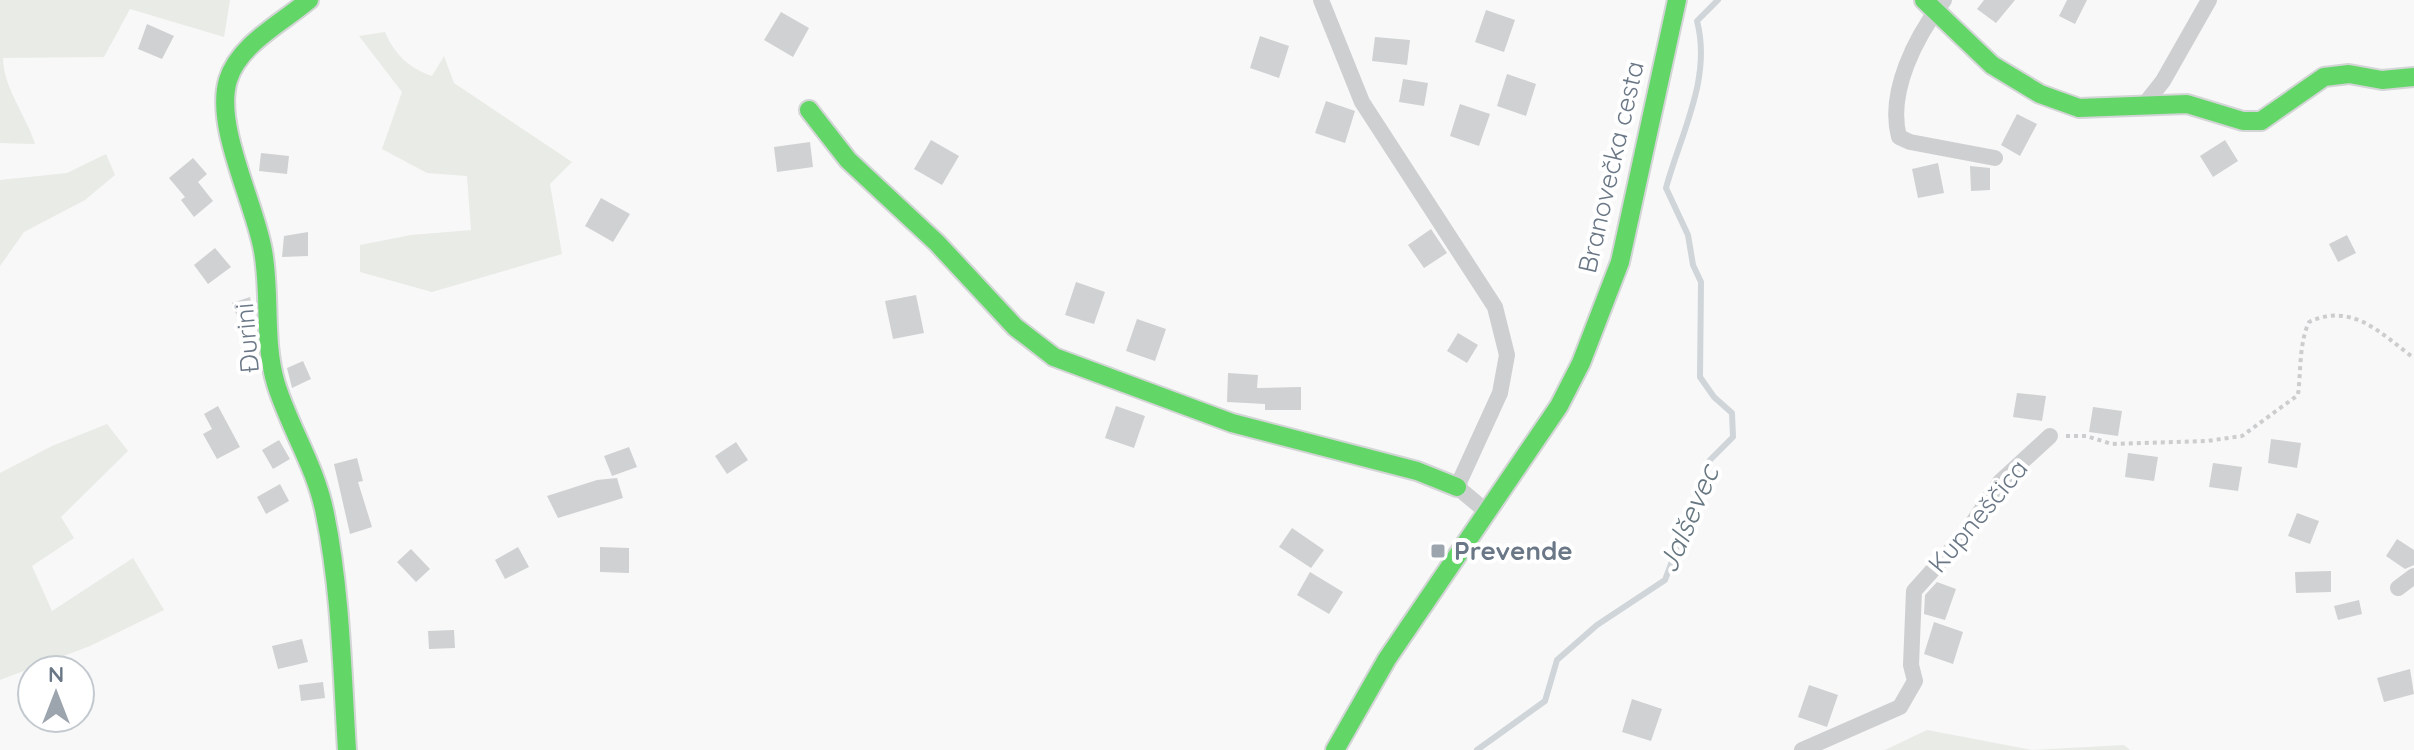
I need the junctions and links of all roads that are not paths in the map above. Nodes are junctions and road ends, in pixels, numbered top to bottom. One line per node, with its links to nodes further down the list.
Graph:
1 (309, 0): 15 (street, Đurini)
2 (1321, 0): 11 (street)
3 (1677, 0): 12 (street, Branovečka cesta)
4 (2209, 0): 7 (street)
5 (1934, 4): 7 (street); 9 (street)
6 (2414, 77): 7 (street)
7 (2144, 105)
8 (809, 110): 11 (street)
9 (1995, 158)
10 (2050, 436): 17 (street, Kupneščica)
11 (1457, 487): 12 (street)
12 (1487, 512): 16 (street, Branovečka cesta)
13 (2414, 576): 14 (street)
14 (2398, 588)
15 (347, 750)
16 (1335, 750)
17 (1802, 750)

